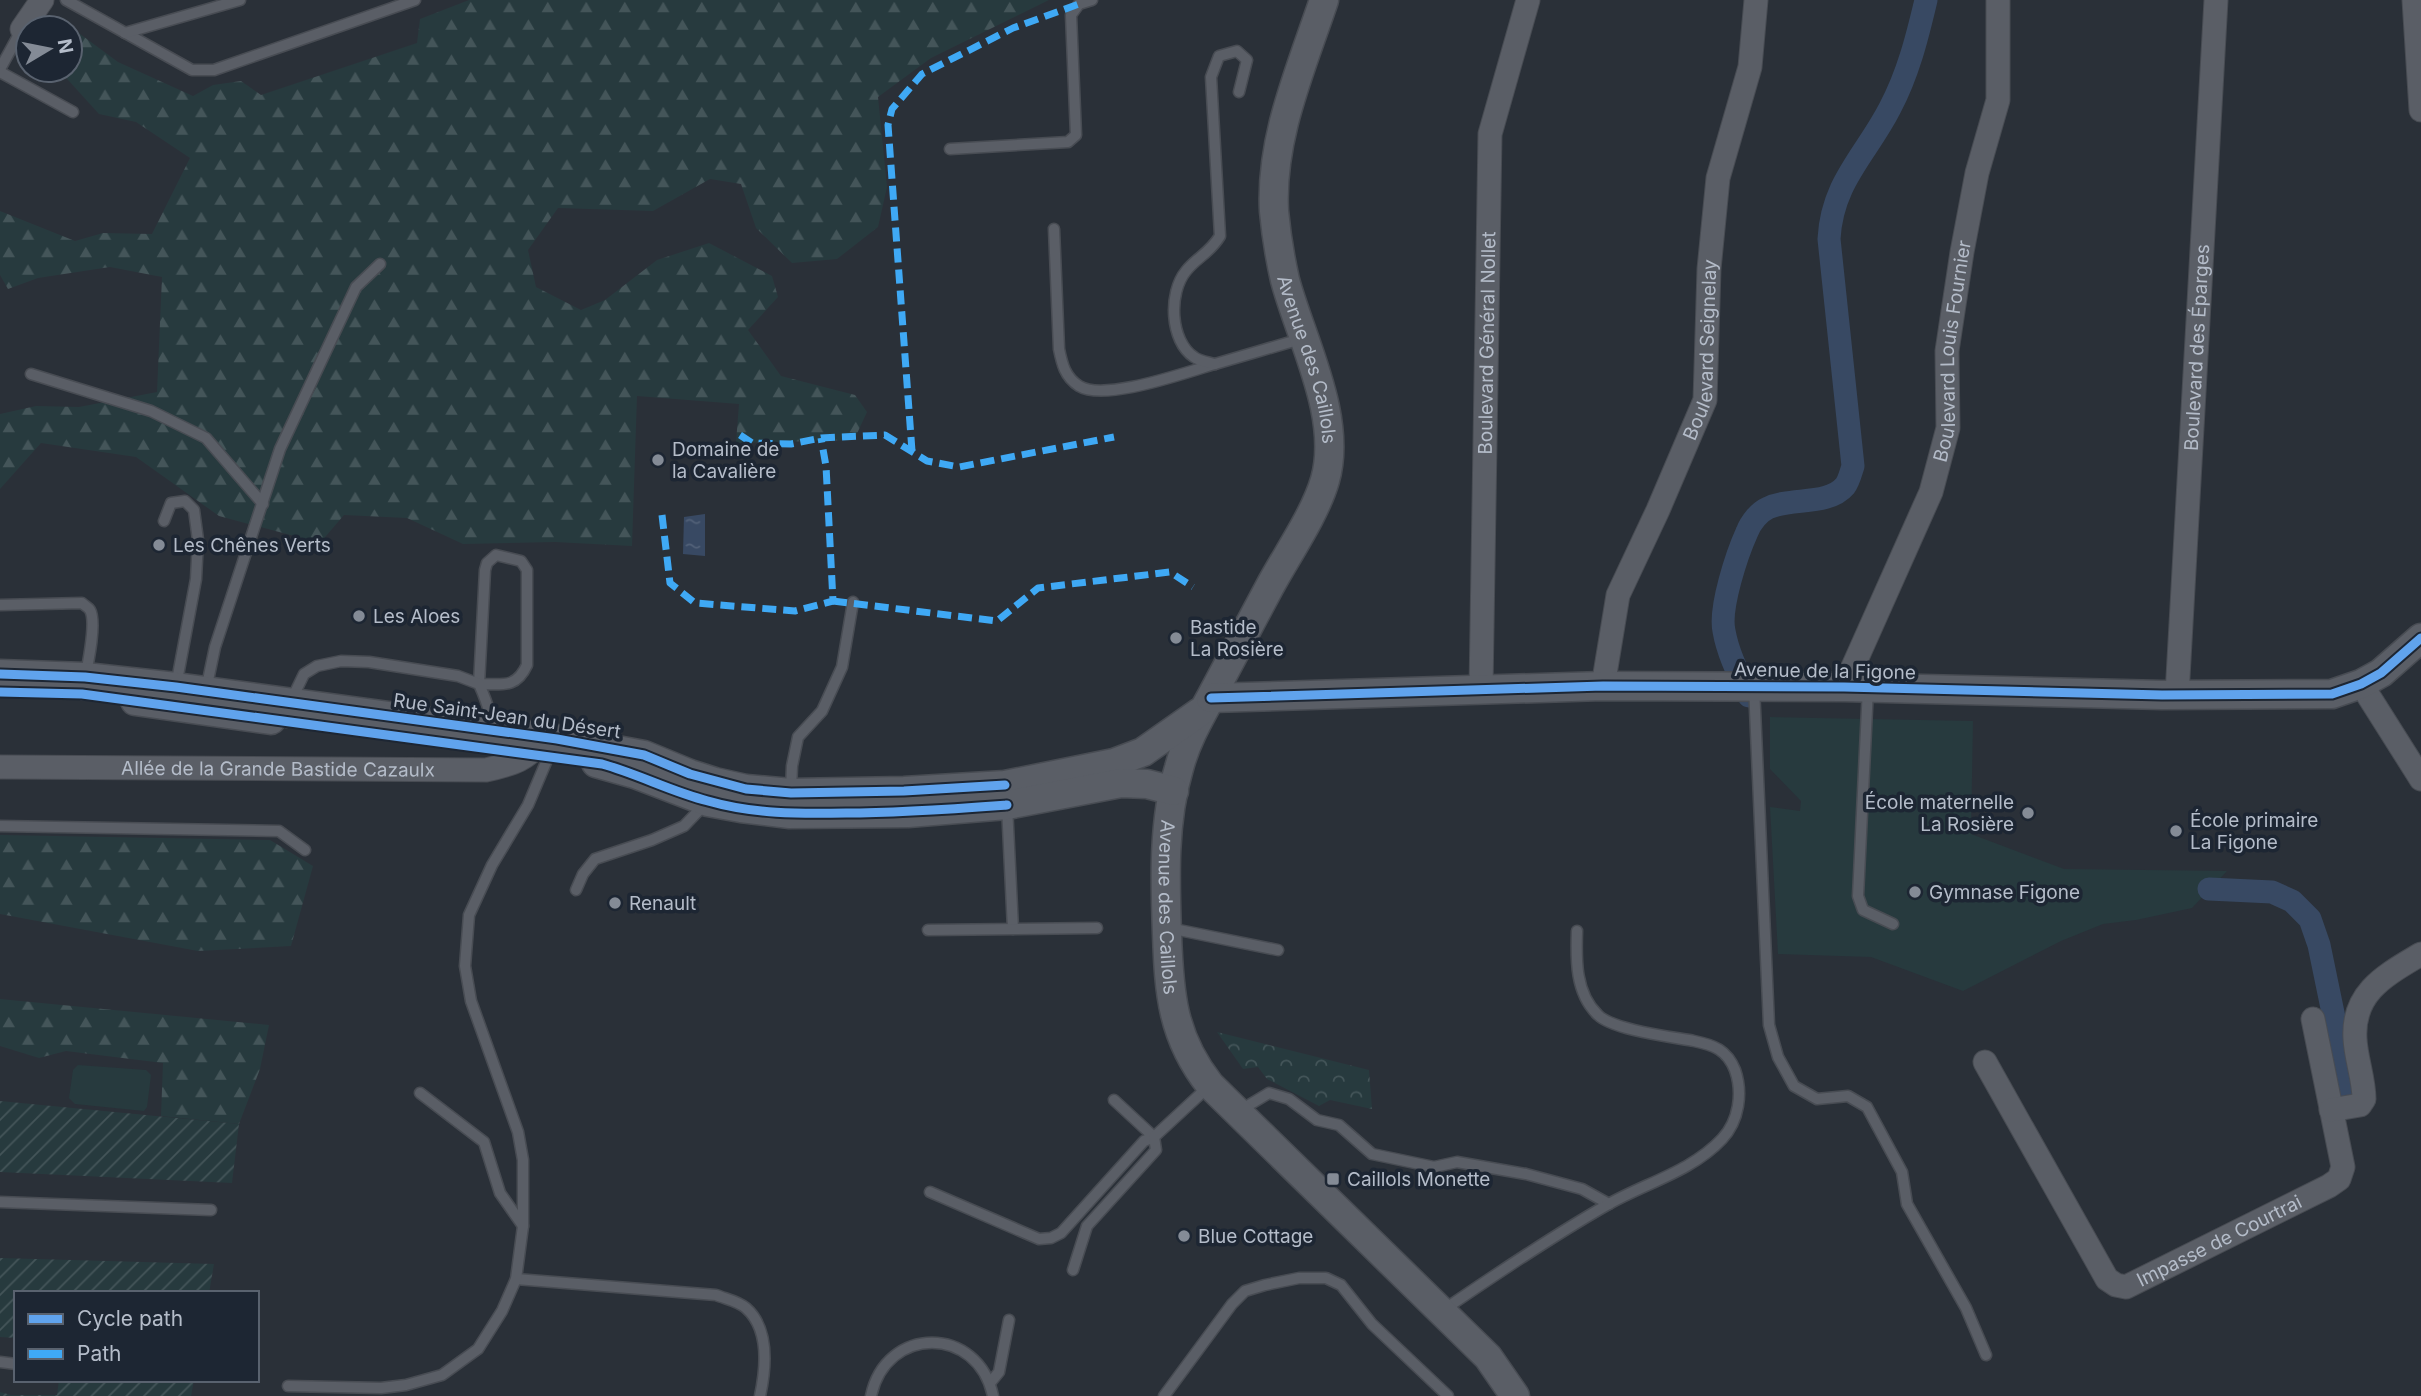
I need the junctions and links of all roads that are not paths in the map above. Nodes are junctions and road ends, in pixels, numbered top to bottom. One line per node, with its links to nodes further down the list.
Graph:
1 (240, 0): 11 (lane)
2 (415, 0): 11 (lane)
3 (1092, 0): 17 (lane)
4 (1324, 0): 20 (street, Avenue des Caillols)
5 (1528, 0): 35 (street, Boulevard Général Nollet)
6 (1756, 0): 32 (street, Boulevard Seignelay)
7 (1998, 0): 34 (street, Boulevard Louis Fournier)
8 (2216, 0): 37 (street, Boulevard des Éparges)
9 (2414, 0): 15 (street)
10 (70, 2): 11 (lane)
11 (125, 33)
12 (14, 44): 13 (lane)
13 (0, 70): 16 (lane)
14 (1239, 92): 21 (lane)
15 (2421, 110)
16 (73, 112)
17 (950, 149)
18 (1054, 229): 21 (lane)
19 (380, 264): 23 (lane)
20 (1304, 338): 21 (lane); 40 (street, Avenue des Caillols)
21 (1215, 364)
22 (31, 374): 23 (lane)
23 (262, 504): 39 (lane)
24 (164, 521): 38 (lane)
25 (853, 602): 49 (lane)
26 (0, 605): 31 (lane)
27 (2421, 638): 30 (street, Avenue de la Figone)
28 (0, 674): 31 (street, Rue Saint-Jean du Désert)
29 (479, 684): 29 (lane); 41 (lane); 42 (lane)
30 (2361, 684): 37 (street, Avenue de la Figone); 45 (street)
31 (84, 685): 36 (street, Rue Saint-Jean du Désert); 38 (street, Rue Saint-Jean du Désert)
32 (1603, 686): 33 (street, Avenue de la Figone); 35 (street, Avenue de la Figone)
33 (1751, 687): 34 (street, Avenue de la Figone); 78 (lane)
34 (1856, 687): 37 (street, Avenue de la Figone); 53 (lane)
35 (1481, 689): 40 (street, Avenue de la Figone)
36 (0, 692)
37 (2177, 695)
38 (175, 696): 39 (street, Rue Saint-Jean du Désert)
39 (204, 700): 41 (street, Rue Saint-Jean du Désert)
40 (1207, 704): 46 (street, Avenue des Caillols); 48 (street, Rue Saint-Jean du Désert)
41 (288, 713): 42 (street, Rue Saint-Jean du Désert)
42 (493, 740): 43 (street, Rue Saint-Jean du Désert)
43 (545, 746): 44 (street, Allée de la Grande Bastide Cazaulx); 47 (street, Rue Saint-Jean du Désert); 73 (lane)
44 (0, 767)
45 (2421, 779)
46 (1174, 791): 48 (street, Rue Saint-Jean du Désert); 54 (street, Avenue des Caillols)
47 (712, 792): 49 (street, Rue Saint-Jean du Désert); 52 (lane)
48 (1006, 795): 49 (street, Rue Saint-Jean du Désert); 56 (lane)
49 (791, 804)
50 (0, 826): 51 (lane)
51 (305, 850)
52 (576, 890)
53 (1893, 924)
54 (1167, 927): 59 (lane); 63 (street, Avenue des Caillols)
55 (1097, 928): 56 (lane)
56 (1013, 929): 57 (lane)
57 (928, 930)
58 (1577, 930): 71 (lane)
59 (1278, 950)
60 (2421, 954): 66 (street, Impasse de Courtrai)
61 (2313, 1019): 66 (street, Impasse de Courtrai)
62 (1985, 1062): 66 (street, Impasse de Courtrai)
63 (1210, 1085): 67 (street, Avenue des Caillols); 68 (lane)
64 (420, 1093): 73 (lane)
65 (1114, 1100): 68 (lane)
66 (2345, 1108)
67 (1238, 1112): 71 (lane); 76 (street, Avenue des Caillols)
68 (1154, 1137): 69 (lane); 74 (lane)
69 (930, 1192)
70 (0, 1202): 72 (lane)
71 (1609, 1204): 76 (lane)
72 (211, 1210)
73 (523, 1226): 75 (lane)
74 (1073, 1270)
75 (516, 1279): 80 (lane); 81 (lane)
76 (1442, 1311): 86 (street, Avenue des Caillols)
77 (1009, 1320): 79 (lane)
78 (1986, 1355)
79 (990, 1383): 82 (lane); 83 (lane)
80 (288, 1386)
81 (760, 1396)
82 (871, 1396)
83 (993, 1396)
84 (1164, 1396): 85 (lane)
85 (1448, 1396)
86 (1515, 1396)

